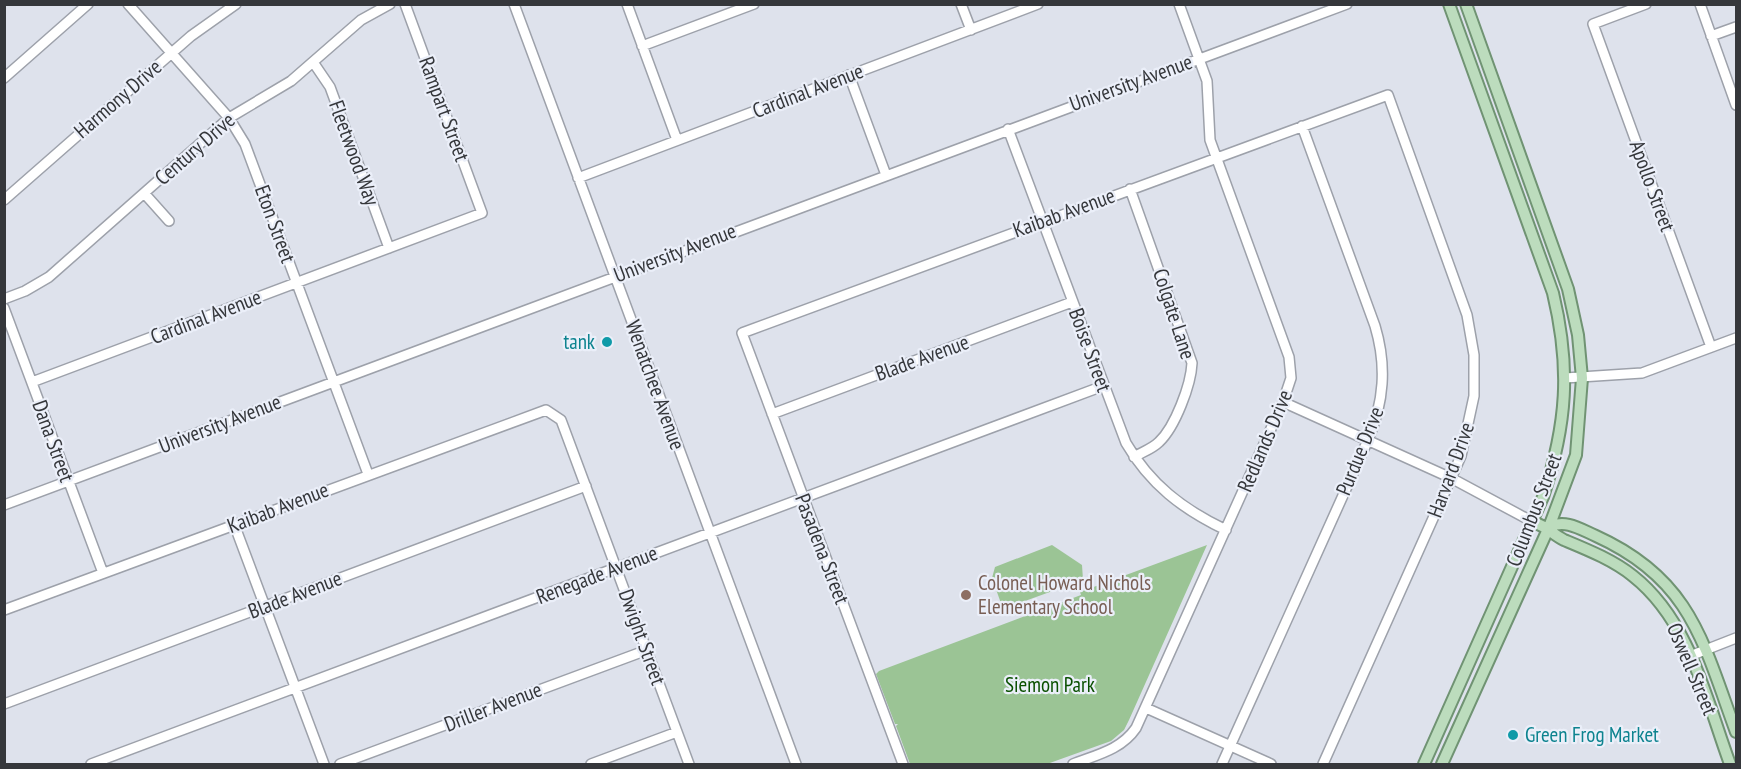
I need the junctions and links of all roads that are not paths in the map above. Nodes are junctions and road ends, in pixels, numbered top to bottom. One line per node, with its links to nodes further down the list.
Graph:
1 (88, 4): 25 (street)
2 (128, 4): 21 (street, Eton Street)
3 (236, 4): 21 (street, Harmony Drive)
4 (390, 4): 23 (street, Century Drive)
5 (405, 4): 38 (street, Rampart Street)
6 (514, 4): 34 (street, Wenatchee Avenue)
7 (627, 4): 20 (street)
8 (754, 4): 20 (street)
9 (962, 4): 18 (street)
10 (1038, 4): 18 (street, Cardinal Avenue)
11 (1179, 4): 22 (street, Redlands Drive)
12 (1347, 4): 22 (street, University Avenue)
13 (1449, 4): 50 (main road, Columbus Street)
14 (1466, 4): 51 (main road, Columbus Street)
15 (1646, 4): 49 (street, Apollo Street)
16 (1700, 4): 19 (street)
17 (1737, 27): 19 (street)
18 (971, 30): 24 (street, Cardinal Avenue)
19 (1711, 36): 27 (street)
20 (642, 46): 31 (street)
21 (171, 53): 28 (street, Eton Street); 37 (street, Harmony Drive)
22 (1198, 58): 30 (street, University Avenue); 32 (street, Redlands Drive)
23 (313, 62): 28 (street, Century Drive); 41 (street, Fleetwood Way)
24 (849, 75): 31 (street, Cardinal Avenue); 33 (street)
25 (4, 78)
26 (1388, 95): 29 (street, Kaibab Avenue); 61 (street, Harvard Drive)
27 (1737, 105)
28 (229, 118): 36 (street, Century Drive); 43 (street, Eton Street)
29 (1302, 126): 32 (street, Kaibab Avenue); 58 (street, Purdue Drive)
30 (1008, 129): 33 (street, University Avenue); 40 (street, Boise Street)
31 (677, 140): 34 (street, Cardinal Avenue)
32 (1216, 158): 35 (street, Kaibab Avenue); 55 (street, Redlands Drive)
33 (886, 175): 42 (street, University Avenue)
34 (578, 178): 42 (street, Wenatchee Avenue)
35 (1130, 189): 40 (street, Kaibab Avenue); 59 (street, Colgate Lane)
36 (144, 193): 39 (street); 44 (street, Century Drive)
37 (4, 200)
38 (482, 213): 41 (street, Cardinal Avenue)
39 (169, 221)
40 (1043, 221): 45 (street, Boise Street); 47 (street, Kaibab Avenue)
41 (389, 248): 43 (street, Cardinal Avenue)
42 (614, 276): 53 (street, University Avenue); 70 (street, Wenatchee Avenue)
43 (297, 283): 52 (street, Cardinal Avenue); 53 (street, Eton Street)
44 (4, 299)
45 (1072, 302): 54 (street, Boise Street); 57 (street, Blade Avenue)
46 (4, 308): 52 (street, Dana Street)
47 (741, 333): 57 (street, Pasadena Street)
48 (1737, 338): 49 (street)
49 (1711, 347): 51 (street)
50 (1565, 378): 51 (street); 66 (main road, Columbus Street)
51 (1581, 378): 68 (main road, Columbus Street)
52 (32, 382): 62 (street, Dana Street)
53 (333, 382): 60 (street, Eton Street); 62 (street, University Avenue)
54 (1103, 386): 59 (street, Boise Street); 64 (street, Renegade Avenue)
55 (1283, 402): 58 (street, Oswell Street); 69 (street, Redlands Drive)
56 (552, 412): 60 (street, Kaibab Avenue); 63 (street, Dwight Street)
57 (772, 414): 64 (street, Pasadena Street)
58 (1368, 440): 61 (street, Oswell Street); 84 (street, Purdue Drive)
59 (1134, 456): 69 (street, Boise Street)
60 (368, 474): 67 (street, Kaibab Avenue)
61 (1451, 478): 66 (street, Oswell Street); 95 (street, Harvard Drive)
62 (68, 481): 65 (street, University Avenue); 72 (street, Dana Street)
63 (586, 486): 71 (street, Dwight Street); 73 (street, Blade Avenue)
64 (803, 498): 70 (street, Renegade Avenue); 91 (street, Pasadena Street)
65 (4, 505)
66 (1533, 522): 68 (main road, Oswell Street); 96 (main road, Columbus Street)
67 (234, 524): 72 (street, Kaibab Avenue); 73 (street)
68 (1549, 527): 77 (main road, Oswell Street); 78 (main road, Oswell Street); 97 (main road, Columbus Street)
69 (1226, 530): 81 (street, Redlands Drive)
70 (710, 533): 71 (street, Renegade Avenue); 90 (street, Wenatchee Avenue)
71 (616, 568): 76 (street, Dwight Street); 79 (street, Renegade Avenue)
72 (103, 573): 74 (street, Kaibab Avenue)
73 (264, 606): 79 (street); 80 (street, Blade Avenue)
74 (4, 610)
75 (1737, 638): 77 (street)
76 (646, 650): 82 (street, Dwight Street); 87 (street, Driller Avenue)
77 (1706, 650): 78 (street); 83 (main road, Oswell Street)
78 (1690, 656): 98 (main road, Oswell Street)
79 (295, 688): 85 (street, Renegade Avenue); 86 (street)
80 (4, 704)
81 (1146, 708): 84 (street); 92 (street, Redlands Drive)
82 (677, 732): 88 (street); 89 (street, Dwight Street)
83 (1737, 732)
84 (1230, 746): 93 (street, Purdue Drive); 94 (street)
85 (91, 765)
86 (324, 765)
87 (340, 765)
88 (591, 765)
89 (689, 765)
90 (796, 765)
91 (903, 765)
92 (1073, 765)
93 (1222, 765)
94 (1271, 765)
95 (1323, 765)
96 (1424, 765)
97 (1442, 765)
98 (1730, 765)

